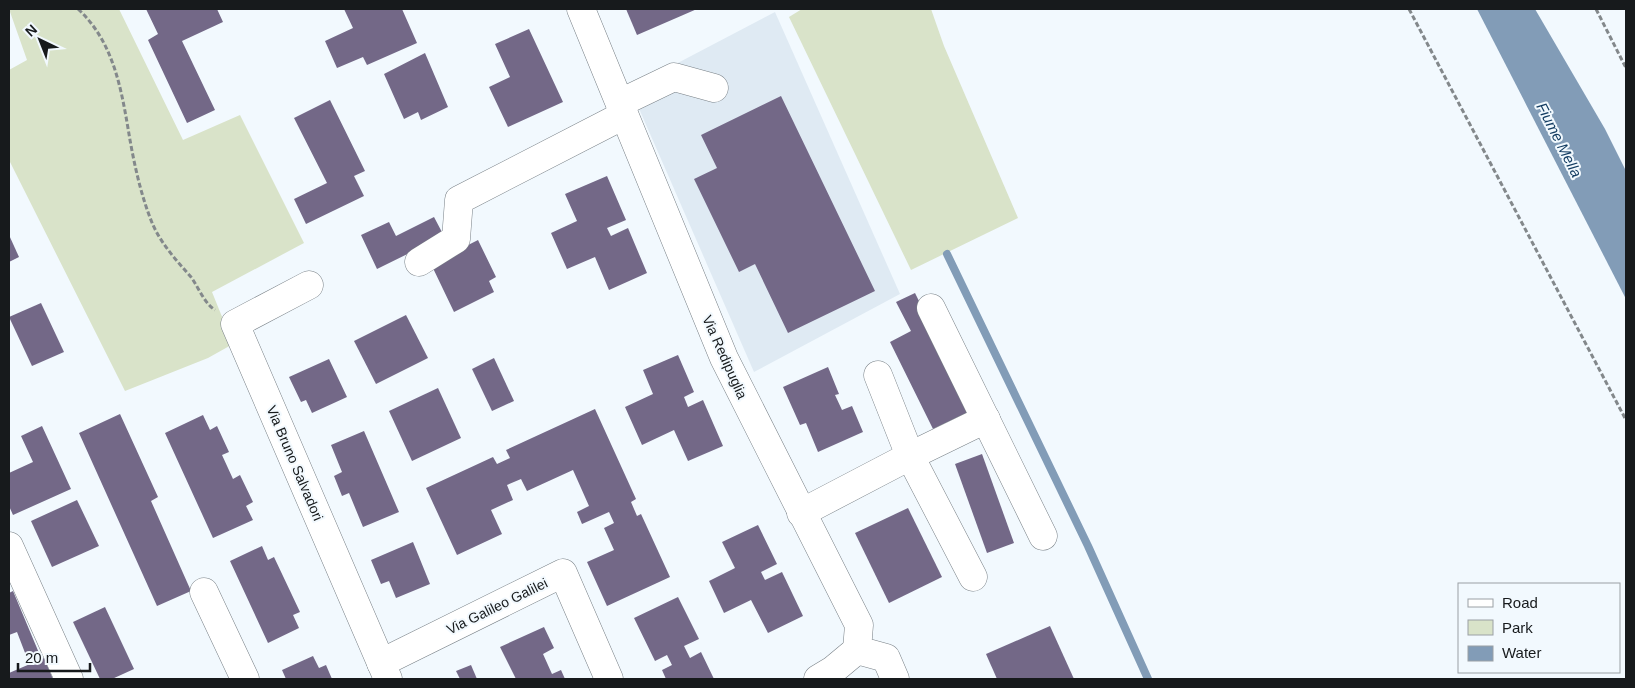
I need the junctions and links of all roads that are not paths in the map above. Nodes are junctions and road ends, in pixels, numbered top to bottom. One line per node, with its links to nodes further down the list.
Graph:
1 (581, 9): 3 (street, Via Redipuglia)
2 (714, 88): 3 (street)
3 (622, 109): 4 (street); 10 (street, Via Redipuglia)
4 (419, 262)
5 (309, 285): 16 (street, Via Bruno Salvadori)
6 (931, 308): 8 (street)
7 (878, 375): 9 (street)
8 (986, 419): 9 (street); 11 (street)
9 (910, 456): 10 (street); 13 (street)
10 (801, 512): 15 (street, Via Redipuglia)
11 (1043, 536)
12 (9, 546): 17 (street)
13 (973, 577)
14 (204, 592): 18 (street)
15 (857, 650): 20 (street); 21 (street)
16 (385, 671): 19 (street, Via Galileo Galilei)
17 (69, 679)
18 (245, 679)
19 (609, 679)
20 (818, 679)
21 (895, 679)

